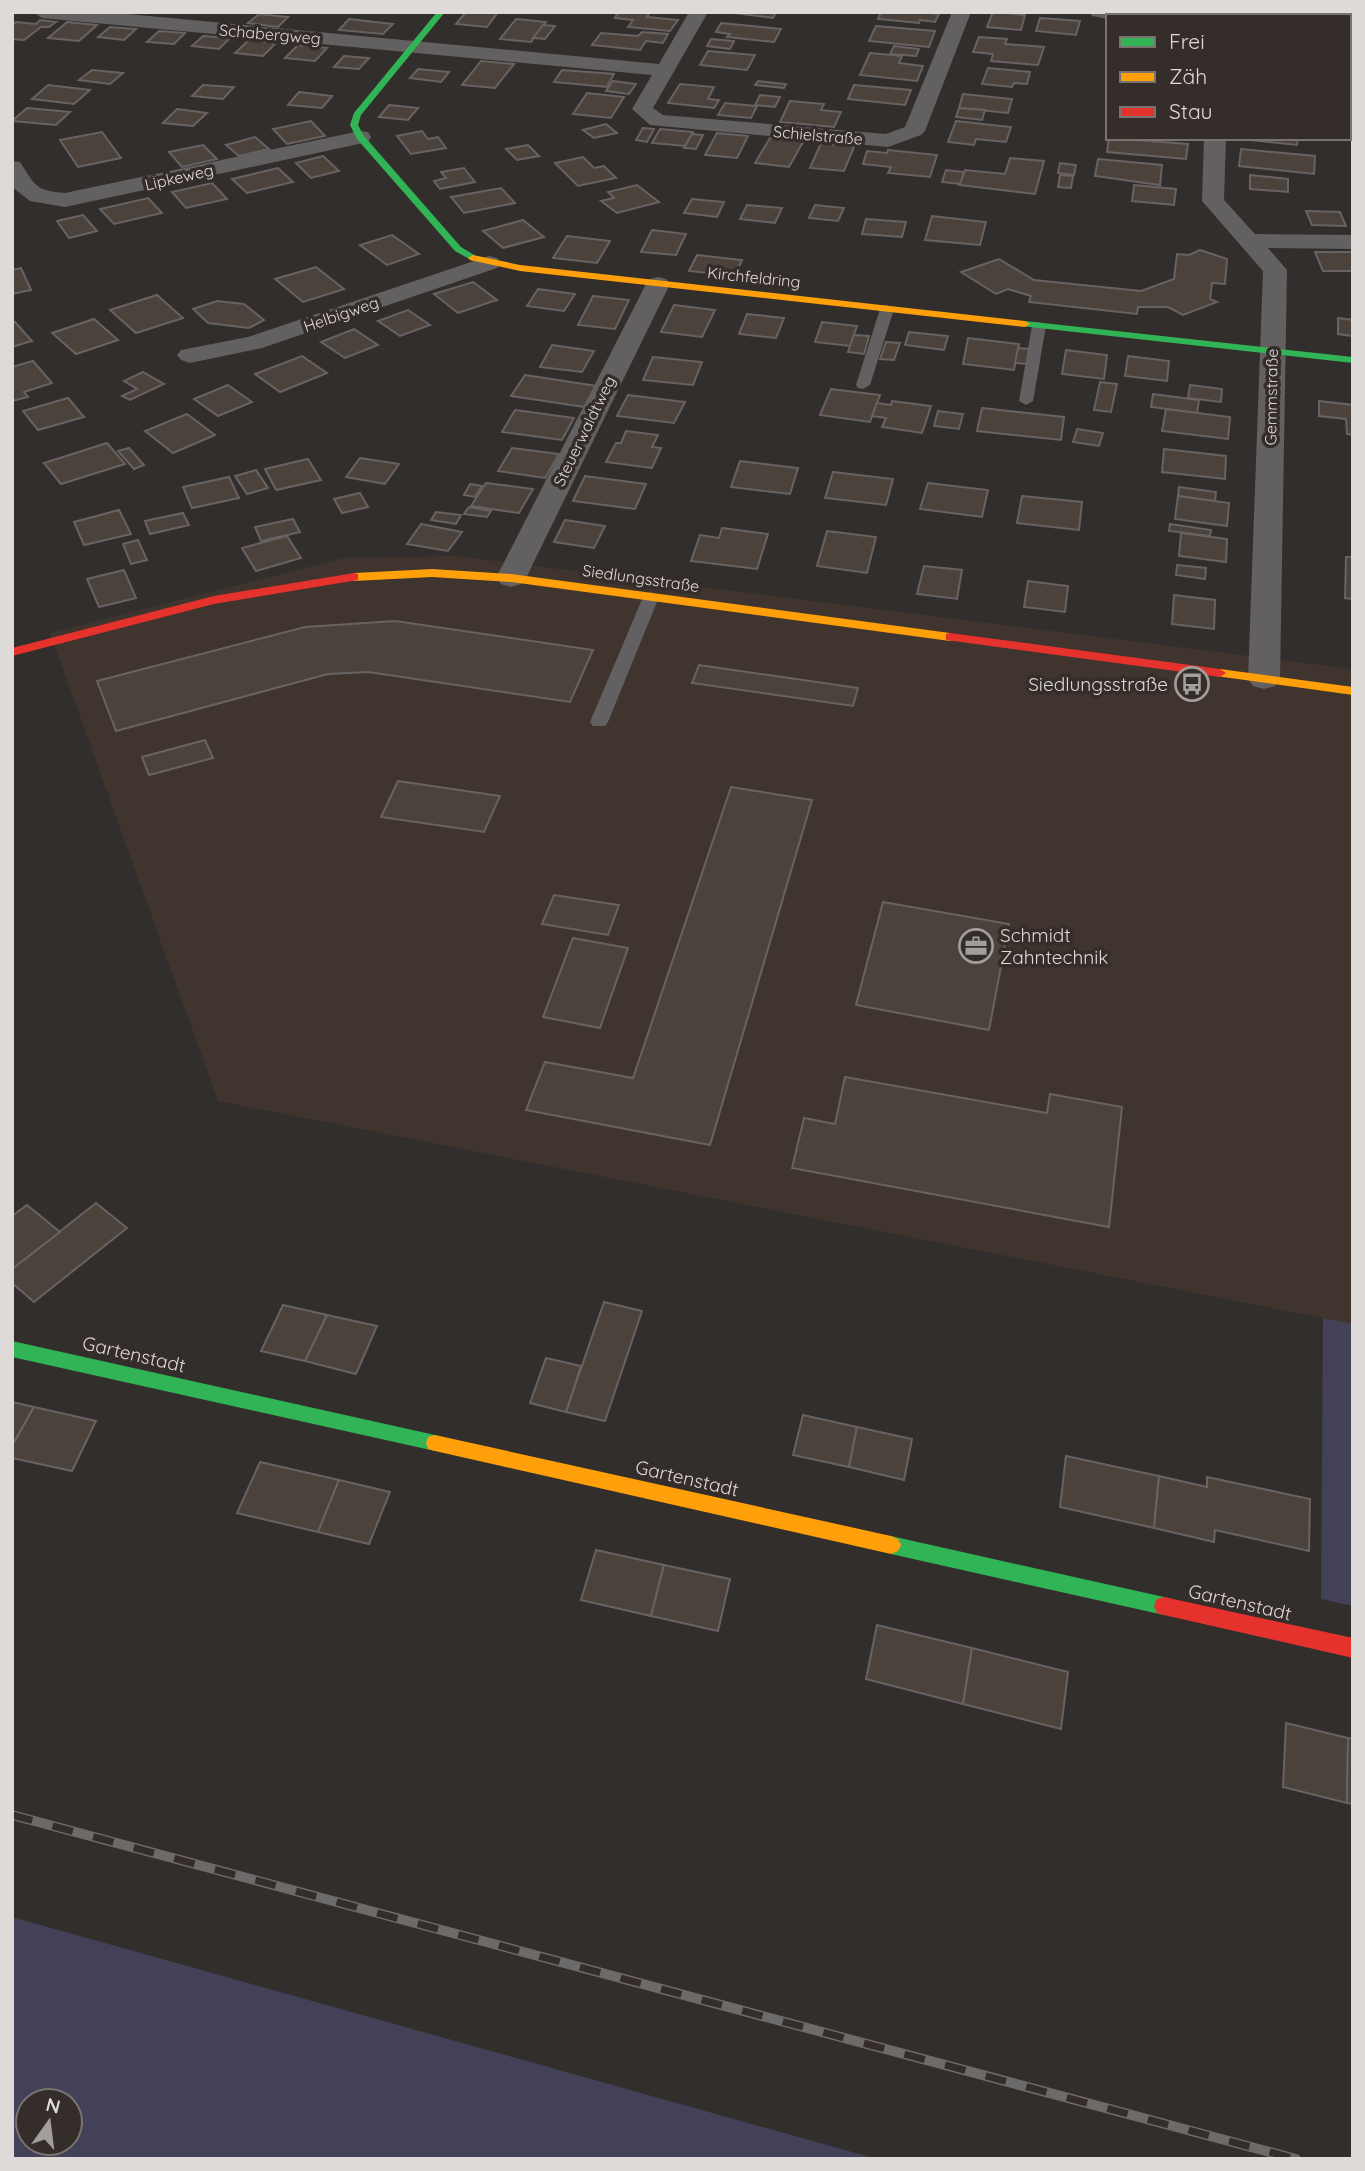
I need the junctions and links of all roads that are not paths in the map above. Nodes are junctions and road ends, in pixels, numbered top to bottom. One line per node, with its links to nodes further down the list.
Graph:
1 (42, 12): 7 (street, Schabergweg)
2 (441, 12): 8 (street)
3 (699, 12): 9 (street, Schielstraße)
4 (962, 12): 9 (street, Schielstraße)
5 (1100, 12): 6 (street)
6 (1120, 14)
7 (181, 18): 8 (street, Schabergweg)
8 (413, 45): 9 (street); 10 (street)
9 (663, 70)
10 (360, 137): 12 (street, Lipkeweg); 15 (street, Kirchfeldring)
11 (1215, 140): 13 (street, Gemmstraße)
12 (12, 167)
13 (1249, 242): 14 (street); 19 (street, Gemmstraße)
14 (1353, 242)
15 (489, 263): 16 (street, Kirchfeldring); 20 (street, Helbigweg)
16 (658, 284): 17 (street, Kirchfeldring); 24 (street, Steuerwaldtweg)
17 (887, 309): 18 (street, Kirchfeldring); 22 (lane)
18 (1039, 326): 19 (street, Kirchfeldring); 23 (lane)
19 (1273, 352): 21 (street, Kirchfeldring); 27 (street, Gemmstraße)
20 (190, 355)
21 (1353, 360)
22 (863, 385)
23 (1026, 401)
24 (511, 578): 25 (street, Siedlungsstraße); 26 (street, Siedlungsstraße)
25 (651, 597): 27 (street, Siedlungsstraße); 29 (lane)
26 (12, 652)
27 (1264, 679): 28 (street, Siedlungsstraße)
28 (1353, 691)
29 (599, 723)
30 (12, 1349): 31 (street, Gartenstadt)
31 (1353, 1648)

